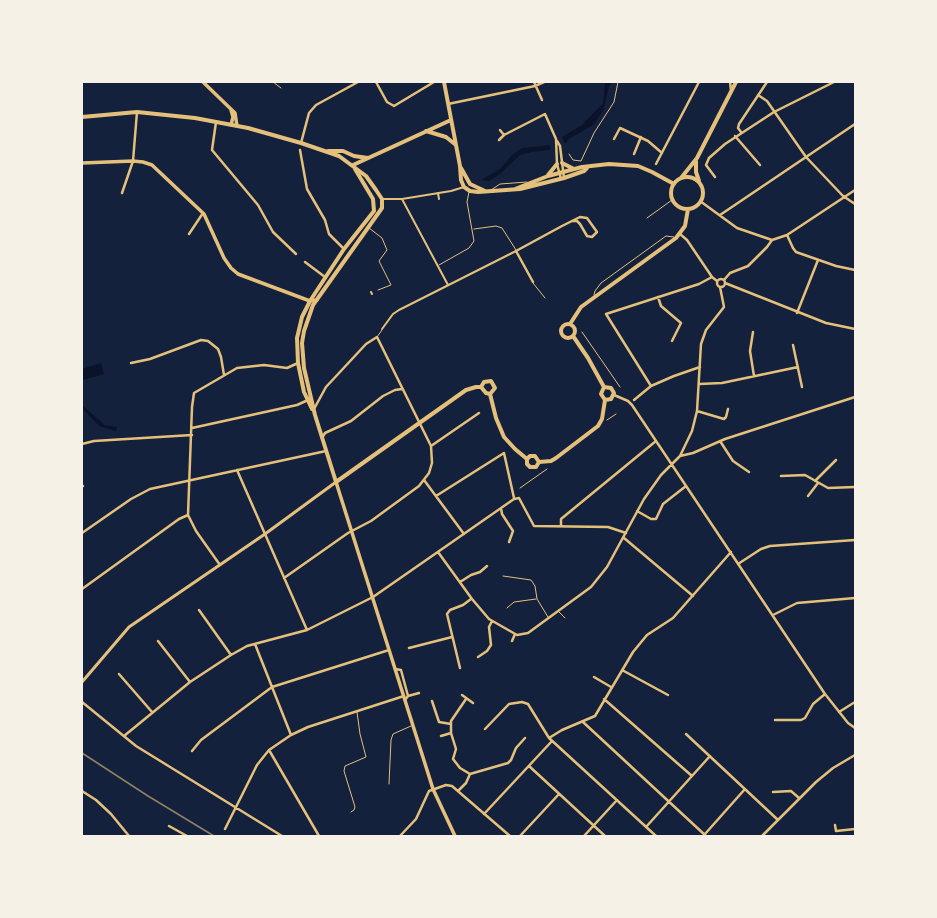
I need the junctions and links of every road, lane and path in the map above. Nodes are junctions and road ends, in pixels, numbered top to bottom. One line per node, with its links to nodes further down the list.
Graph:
1 (203, 82): 21 (main road)
2 (273, 82): 16 (lane)
3 (358, 82): 39 (street)
4 (376, 82): 5 (street)
5 (434, 82)
6 (444, 82): 20 (main road)
7 (534, 82): 15 (street)
8 (544, 82): 15 (street)
9 (618, 82): 44 (lane)
10 (700, 82): 43 (street)
11 (730, 82): 17 (street)
12 (736, 82): 17 (main road)
13 (767, 82): 18 (street)
14 (834, 82): 23 (street)
15 (535, 86): 19 (street); 20 (street)
16 (281, 88)
17 (731, 90): 48 (main road)
18 (758, 95): 23 (street); 32 (street)
19 (542, 100)
20 (448, 104): 25 (main road)
21 (230, 109): 27 (main road); 29 (main road)
22 (137, 112): 24 (main road); 26 (main road); 49 (street)
23 (774, 112): 32 (street); 46 (street)
24 (82, 116)
25 (451, 120): 31 (main road); 40 (main road)
26 (216, 121): 27 (main road); 96 (street)
27 (231, 124): 29 (main road)
28 (855, 124): 46 (street)
29 (238, 126): 39 (main road)
30 (500, 130): 33 (street)
31 (426, 131): 40 (main road); 47 (main road)
32 (741, 132): 34 (street)
33 (504, 135): 37 (street); 38 (street)
34 (735, 136): 55 (street); 61 (street)
35 (641, 137): 36 (street); 43 (street); 45 (street)
36 (614, 138)
37 (556, 139): 51 (street); 52 (street)
38 (499, 140)
39 (301, 143): 42 (main road)
40 (456, 145): 56 (main road)
41 (300, 150): 93 (street)
42 (326, 151): 47 (main road); 54 (main road)
43 (662, 153): 53 (street)
44 (569, 154)
45 (634, 154)
46 (806, 157): 74 (street); 83 (street)
47 (369, 158): 54 (main road)
48 (697, 158): 62 (main road); 65 (main road)
49 (132, 161): 50 (main road); 72 (street); 82 (main road)
50 (82, 163)
51 (562, 163): 58 (main road); 59 (street)
52 (557, 164): 59 (street); 60 (main road)
53 (656, 164)
54 (353, 165): 75 (main road); 93 (main road)
55 (760, 165)
56 (460, 166): 67 (main road); 71 (main road)
57 (587, 168): 58 (main road); 63 (main road); 66 (main road)
58 (575, 170): 59 (main road)
59 (561, 173): 60 (main road); 63 (street)
60 (548, 176): 64 (main road)
61 (715, 177)
62 (681, 178): 65 (main road); 66 (main road)
63 (562, 179): 68 (main road)
64 (530, 182): 68 (main road); 71 (lane)
65 (699, 183): 79 (main road)
66 (674, 184): 78 (main road)
67 (464, 187): 70 (main road); 73 (street)
68 (514, 189): 71 (main road)
69 (855, 190): 74 (street)
70 (470, 191): 71 (main road); 87 (lane)
71 (487, 191)
72 (122, 193)
73 (438, 193): 76 (street); 77 (street)
74 (845, 197): 80 (street); 90 (street)
75 (382, 199): 76 (street); 86 (main road)
76 (402, 199): 100 (street)
77 (439, 200)
78 (672, 200): 81 (main road); 84 (lane)
79 (700, 201): 81 (main road); 83 (street)
80 (855, 204)
81 (688, 209): 89 (main road)
82 (203, 213): 88 (street); 115 (main road)
83 (720, 215): 92 (street)
84 (647, 218)
85 (572, 221): 85 (street); 95 (street)
86 (368, 228): 94 (main road); 110 (lane)
87 (473, 230): 95 (lane); 100 (lane)
88 (189, 234)
89 (680, 234): 91 (main road); 104 (street)
90 (787, 235): 92 (street); 97 (street)
91 (676, 238): 111 (main road); 111 (lane)
92 (772, 240): 107 (street)
93 (344, 249): 94 (main road); 103 (main road)
94 (352, 249): 114 (main road)
95 (516, 251): 99 (street); 106 (street)
96 (296, 254)
97 (818, 260): 102 (street); 116 (street)
98 (305, 262): 103 (street)
99 (495, 262): 101 (street); 108 (street)
100 (438, 265): 108 (street)
101 (497, 265)
102 (855, 270)
103 (325, 277): 115 (main road)
104 (712, 277): 105 (street); 112 (street)
105 (717, 281): 107 (street); 109 (street)
106 (533, 282): 113 (lane)
107 (724, 282): 109 (street); 116 (street)
108 (448, 285): 118 (street)
109 (720, 287): 130 (street)
110 (378, 290)
111 (594, 297): 119 (main road)
112 (658, 297): 126 (street); 135 (street)
113 (545, 298)
114 (317, 300): 115 (main road); 144 (main road)
115 (310, 301): 129 (main road)
116 (797, 313): 121 (street)
117 (386, 317): 118 (street)
118 (389, 320): 120 (street)
119 (570, 324): 124 (main road); 124 (main road)
120 (382, 329): 125 (lane)
121 (855, 329)
122 (582, 332): 136 (lane)
123 (753, 332): 133 (street)
124 (573, 336): 139 (main road)
125 (377, 337): 140 (street); 148 (street)
126 (672, 341)
127 (793, 345): 131 (street)
128 (131, 363): 132 (street)
129 (298, 363): 132 (street); 144 (main road)
130 (700, 367): 134 (street); 135 (street)
131 (798, 367): 133 (street); 137 (street)
132 (224, 376): 155 (street)
133 (754, 376): 134 (street)
134 (699, 384): 149 (street)
135 (651, 386): 146 (street)
136 (620, 387)
137 (802, 387)
138 (482, 388): 141 (main road); 141 (main road); 154 (main road)
139 (604, 388): 142 (main road); 145 (main road)
140 (402, 389): 154 (street); 157 (street)
141 (490, 394): 164 (main road)
142 (614, 395): 145 (main road); 158 (street)
143 (855, 397): 159 (street)
144 (309, 399): 148 (main road); 152 (main road); 155 (street)
145 (605, 400): 166 (main road)
146 (634, 400)
147 (728, 409): 149 (street)
148 (314, 410): 152 (main road)
149 (697, 411): 163 (street)
150 (479, 413): 161 (street)
151 (616, 414): 153 (lane)
152 (315, 415): 157 (main road)
153 (607, 420)
154 (419, 424): 161 (street); 175 (main road)
155 (192, 428): 156 (street)
156 (192, 435): 160 (street); 172 (street)
157 (322, 438): 162 (main road)
158 (656, 441): 167 (street); 186 (street)
159 (720, 441): 163 (street); 170 (street)
160 (82, 444)
161 (431, 446): 173 (street)
162 (326, 451): 169 (street); 175 (main road)
163 (680, 456): 167 (street)
164 (527, 459): 166 (main road); 166 (main road)
165 (836, 460): 174 (street)
166 (539, 462)
167 (671, 464): 177 (street); 184 (street)
168 (547, 469): 179 (lane)
169 (237, 470): 172 (street); 190 (street)
170 (749, 472)
171 (781, 476): 174 (street)
172 (190, 480): 185 (street); 188 (street)
173 (424, 480): 180 (street); 187 (street)
174 (815, 481): 176 (street)
175 (336, 482): 187 (main road); 190 (street)
176 (818, 483): 178 (street); 181 (street)
177 (686, 486): 184 (street); 196 (street)
178 (855, 487)
179 (520, 488)
180 (436, 496): 182 (street); 191 (street)
181 (808, 496)
182 (514, 499): 183 (street); 186 (street)
183 (501, 508): 191 (street); 194 (street)
184 (637, 511): 189 (street)
185 (188, 515): 198 (street); 203 (street)
186 (561, 526): 189 (street)
187 (352, 532): 201 (street); 205 (main road)
188 (82, 533)
189 (626, 533): 192 (street)
190 (265, 534): 198 (street); 201 (street)
191 (464, 534): 195 (street)
192 (624, 538): 204 (street); 211 (street)
193 (855, 540): 197 (street)
194 (509, 542)
195 (438, 552): 202 (street); 205 (street)
196 (731, 552): 197 (street); 204 (street)
197 (738, 564): 212 (street)
198 (220, 565): 230 (street)
199 (487, 566): 202 (street)
200 (503, 576): 208 (lane)
201 (284, 578): 216 (street)
202 (460, 582): 206 (street)
203 (82, 589)
204 (693, 596): 227 (street)
205 (373, 597): 216 (street); 223 (main road)
206 (472, 598): 215 (street); 218 (street)
207 (855, 598): 212 (street)
208 (537, 599): 209 (lane); 213 (lane)
209 (507, 608)
210 (199, 610): 224 (street)
211 (559, 612): 213 (street); 214 (lane)
212 (773, 615): 235 (street)
213 (549, 618): 217 (street)
214 (565, 618)
215 (492, 621): 217 (street); 225 (street)
216 (306, 630): 221 (street)
217 (515, 634): 220 (street)
218 (452, 637): 222 (street); 226 (street)
219 (158, 641): 231 (street)
220 (512, 642)
221 (255, 644): 224 (street); 233 (street)
222 (409, 648)
223 (389, 650): 233 (street); 238 (main road)
224 (231, 655): 231 (street)
225 (478, 657)
226 (460, 668)
227 (622, 670): 232 (street); 237 (street)
228 (120, 674): 246 (street)
229 (594, 677): 232 (street)
230 (82, 682)
231 (190, 682): 246 (street)
232 (611, 686): 240 (street)
233 (272, 687): 256 (street); 263 (street)
234 (419, 693): 238 (street)
235 (825, 694): 247 (street); 248 (street)
236 (462, 695): 239 (street)
237 (668, 696)
238 (406, 697): 245 (street); 251 (main road)
239 (466, 699): 244 (street); 250 (street)
240 (604, 699): 249 (street); 268 (street)
241 (432, 701): 250 (street)
242 (82, 702): 257 (street)
243 (855, 702): 247 (street)
244 (472, 703)
245 (357, 711): 256 (street); 280 (lane)
246 (152, 712): 257 (street)
247 (839, 712): 252 (street)
248 (775, 720)
249 (582, 722): 260 (street); 278 (street)
250 (450, 724): 254 (street)
251 (413, 725): 269 (lane); 270 (main road)
252 (855, 728)
253 (485, 730): 260 (street)
254 (451, 733): 258 (street); 267 (street)
255 (686, 734): 265 (street)
256 (291, 735): 262 (street)
257 (124, 736): 279 (street)
258 (441, 736)
259 (525, 738): 267 (street)
260 (549, 738): 261 (street)
261 (552, 741): 266 (street); 277 (street)
262 (269, 750): 279 (street); 293 (street)
263 (192, 751)
264 (855, 755): 276 (street)
265 (710, 756): 268 (street); 271 (street)
266 (529, 766): 275 (street); 281 (street)
267 (470, 774): 273 (street)
268 (692, 776): 278 (street)
269 (389, 784)
270 (433, 788): 273 (street); 294 (street); 295 (main road)
271 (745, 789): 282 (street); 289 (street)
272 (82, 791): 290 (street)
273 (458, 791): 281 (street)
274 (773, 792): 276 (street)
275 (559, 794): 283 (street); 297 (street)
276 (800, 797): 282 (street)
277 (617, 800): 283 (street); 286 (street)
278 (669, 802): 286 (street); 289 (street)
279 (235, 809): 287 (street); 292 (street)
280 (351, 812)
281 (484, 814): 296 (street)
282 (778, 820): 301 (street)
283 (594, 825): 298 (street); 299 (street)
284 (835, 825): 288 (street)
285 (169, 826): 291 (street)
286 (646, 827): 300 (street)
287 (225, 829)
288 (855, 829)
289 (705, 835)
290 (130, 836)
291 (187, 836)
292 (282, 836)
293 (319, 836)
294 (400, 836)
295 (455, 836)
296 (510, 836)
297 (520, 836)
298 (584, 836)
299 (605, 836)
300 (656, 836)
301 (762, 836)

